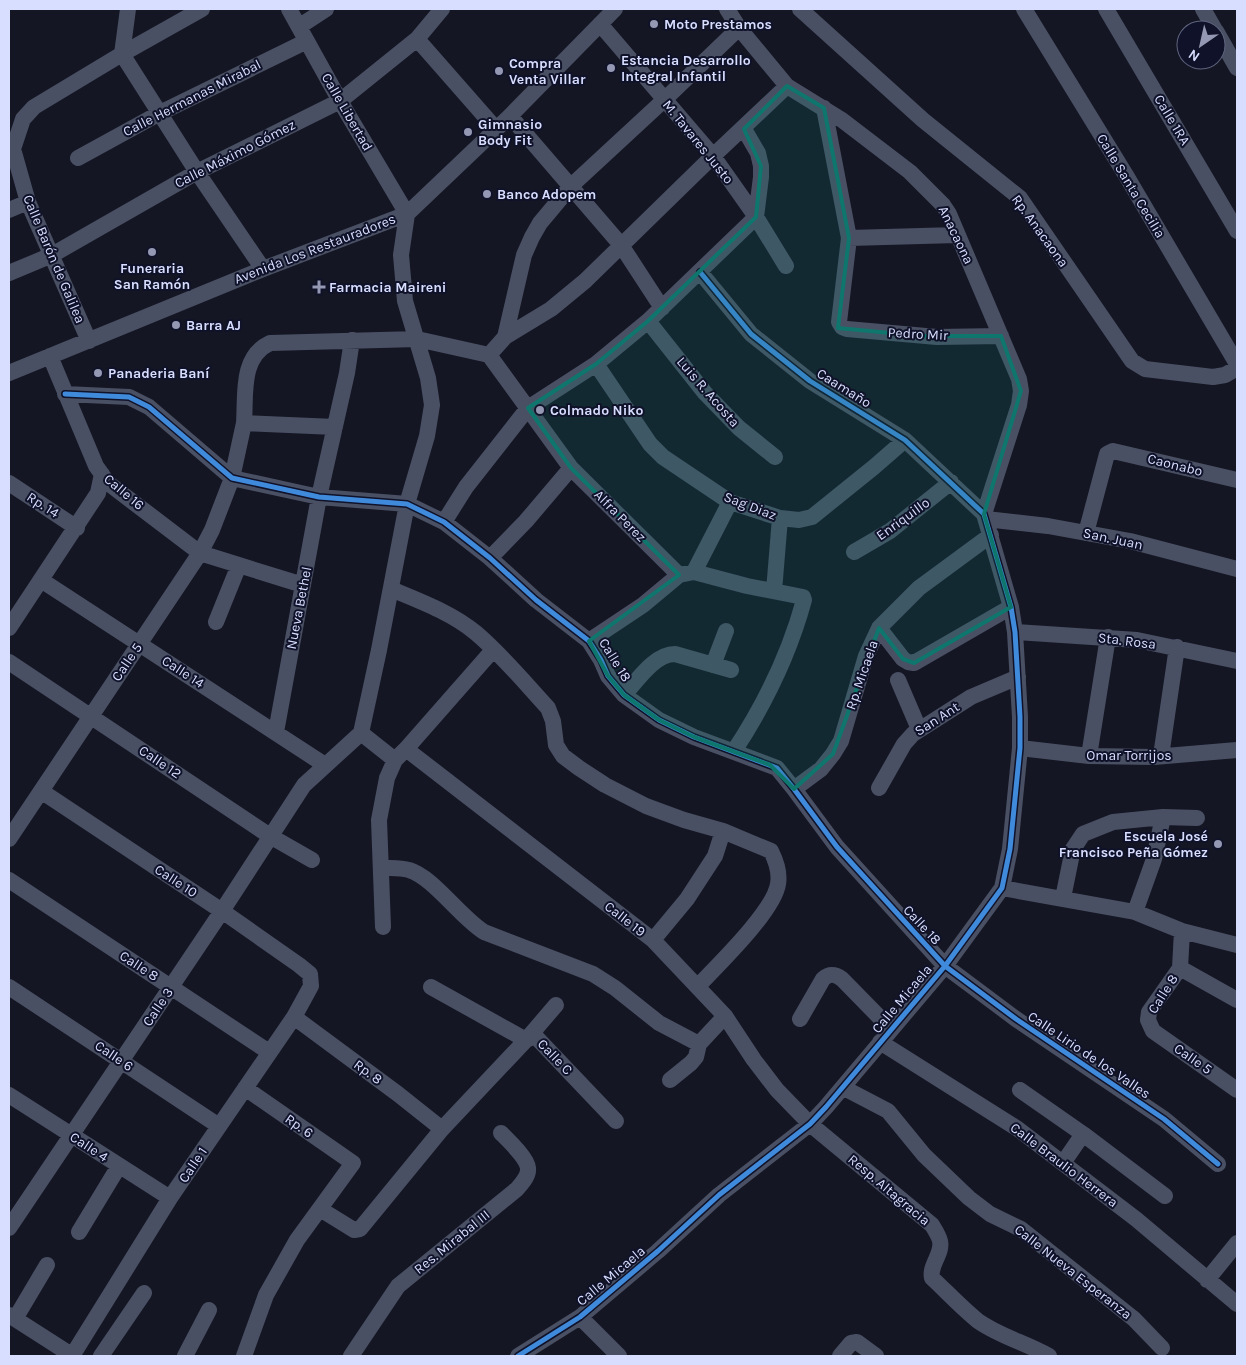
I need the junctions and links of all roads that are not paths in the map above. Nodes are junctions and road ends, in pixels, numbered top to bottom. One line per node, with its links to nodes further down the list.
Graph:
1 (128, 9): 18 (street)
2 (202, 9): 18 (street, Calle Barón de Galilea)
3 (289, 9): 15 (street, Calle Libertad)
4 (326, 9): 15 (street, Calle Hermanas Mirabal)
5 (442, 9): 16 (street, Calle Máximo Gómez)
6 (615, 9): 13 (street, Avenida Los Restauradores)
7 (727, 9): 14 (street, Anacaona)
8 (800, 9): 56 (street, Rp. Anacaona)
9 (1024, 9): 55 (street, Calle Santa Cecilia)
10 (1106, 9): 36 (street, Calle 1RA)
11 (1203, 9): 12 (street)
12 (1210, 20)
13 (600, 24): 21 (street, M. Tavares Justo); 25 (street, Avenida Los Restauradores)
14 (739, 28): 20 (street, Anacaona); 21 (street)
15 (303, 33): 22 (street, Calle Libertad); 24 (street, Calle Hermanas Mirabal)
16 (417, 39): 22 (street, Calle Máximo Gómez); 26 (street)
17 (1226, 48): 19 (street)
18 (122, 54): 24 (street); 32 (street, Calle Barón de Galilea)
19 (1237, 68)
20 (787, 86): 23 (street, Anacaona); 27 (street)
21 (664, 100): 28 (street, M. Tavares Justo); 31 (street)
22 (340, 101): 30 (street, Calle Máximo Gómez); 34 (street, Calle Libertad)
23 (824, 108): 37 (street, Anacaona); 38 (street)
24 (160, 112): 29 (street, Calle Hermanas Mirabal); 30 (street)
25 (510, 116): 26 (street, Avenida Los Restauradores); 31 (street)
26 (496, 129): 34 (street, Avenida Los Restauradores)
27 (744, 129): 28 (street); 35 (street)
28 (713, 156): 35 (street, M. Tavares Justo); 39 (street)
29 (78, 158)
30 (197, 172): 40 (street, Calle Máximo Gómez); 42 (street)
31 (571, 186): 39 (street); 48 (street)
32 (28, 202): 33 (street); 40 (street, Calle Barón de Galilea)
33 (9, 210)
34 (407, 214): 42 (street, Avenida Los Restauradores); 50 (street)
35 (756, 217): 41 (street, M. Tavares Justo); 43 (street)
36 (1237, 229)
37 (958, 235): 38 (street); 47 (street, Anacaona)
38 (849, 238): 47 (street, Pedro Mir)
39 (621, 245): 45 (street); 48 (street)
40 (52, 255): 44 (street, Calle Máximo Gómez); 51 (street, Calle Barón de Galilea)
41 (786, 266)
42 (263, 269): 51 (street, Avenida Los Restauradores)
43 (700, 272): 45 (street); 62 (street, Caamaño)
44 (9, 273)
45 (662, 308): 46 (street)
46 (648, 321): 54 (street); 63 (street, Luis R. Acosta)
47 (1001, 336): 75 (street, Anacaona)
48 (505, 337): 52 (street)
49 (352, 340): 50 (street, Calle 5); 60 (street, Calle 5); 61 (street, Nueva Bethel)
50 (417, 340): 52 (street, Calle 5); 72 (street)
51 (89, 341): 53 (street, Avenida Los Restauradores)
52 (489, 355): 59 (street, Alfra Perez)
53 (50, 356): 57 (street, Avenida Los Restauradores); 58 (street, Calle 16)
54 (596, 364): 59 (street); 71 (street, Sag Diaz)
55 (1237, 364)
56 (1237, 368)
57 (9, 373)
58 (65, 394): 65 (street, Calle 16); 66 (street)
59 (528, 408): 64 (street, Alfra Perez); 74 (street)
60 (244, 423): 61 (street); 66 (street, Calle 5)
61 (335, 427): 70 (street, Nueva Bethel)
62 (905, 440): 68 (street, Caamaño); 73 (street, Sag Diaz)
63 (775, 457)
64 (571, 468): 80 (street); 83 (street, Alfra Perez)
65 (102, 474): 76 (street); 79 (street, Calle 16)
66 (232, 478): 70 (street, Calle 18); 79 (street, Calle 5)
67 (1237, 480): 77 (street, Caonabo)
68 (951, 482): 75 (street, Caamaño); 78 (street, Enriquillo)
69 (9, 483): 76 (street, Rp. 14)
70 (320, 490): 72 (street, Calle 18); 85 (street, Nueva Bethel)
71 (730, 502): 73 (street, Sag Diaz); 83 (street)
72 (407, 504): 74 (street, Calle 18); 86 (street)
73 (780, 518): 87 (street)
74 (444, 522): 80 (street, Calle 18)
75 (987, 523): 77 (street, San. Juan); 88 (street, Calle Micaela); 91 (street, Rp. Micaela)
76 (77, 528): 84 (street)
77 (1086, 533): 82 (street, San. Juan)
78 (854, 552)
79 (200, 553): 81 (street); 96 (street, Calle 5)
80 (490, 558): 95 (street, Calle 18)
81 (239, 565): 85 (street); 89 (street)
82 (1237, 569)
83 (687, 574): 87 (street, Alfra Perez); 95 (street)
84 (41, 580): 90 (street); 96 (street, Calle 14)
85 (303, 585): 108 (street, Nueva Bethel)
86 (391, 590): 98 (street); 109 (street)
87 (774, 591): 112 (street, Alfra Perez)
88 (1011, 607): 91 (street); 93 (street, Calle Micaela)
89 (216, 622)
90 (9, 628)
91 (879, 628): 118 (street, Rp. Micaela)
92 (726, 630): 101 (street)
93 (1015, 632): 94 (street, Sta. Rosa); 103 (street, Calle Micaela)
94 (1108, 638): 97 (street, Sta. Rosa); 114 (street)
95 (589, 641): 105 (street, Calle 18)
96 (139, 644): 106 (street, Calle 5); 108 (street, Calle 14)
97 (1177, 647): 99 (street, Sta. Rosa); 115 (street)
98 (493, 650): 113 (street); 122 (street)
99 (1237, 661)
100 (9, 662): 106 (street, Calle 12)
101 (713, 665): 102 (street); 105 (street)
102 (731, 670)
103 (1018, 677): 107 (street, San Ant); 110 (street, Calle Micaela)
104 (898, 680): 107 (street)
105 (624, 695): 112 (street, Calle 18)
106 (91, 717): 119 (street, Calle 5); 123 (street, Calle 12)
107 (920, 729): 117 (street, San Ant)
108 (276, 732): 116 (street, Calle 14)
109 (361, 732): 113 (street, Calle 19); 116 (street, Calle 3)
110 (1020, 748): 114 (street, Omar Torrijos); 128 (street, Calle Micaela)
111 (1237, 750): 115 (street, Omar Torrijos)
112 (734, 751): 118 (street, Calle 18)
113 (400, 754): 126 (street); 134 (street, Calle 19)
114 (1089, 756): 115 (street, Omar Torrijos)
115 (1161, 756)
116 (325, 765): 123 (street, Calle 3)
117 (879, 788)
118 (794, 789): 136 (street, Calle 18)
119 (41, 791): 124 (street, Calle 5); 130 (street, Calle 10)
120 (1163, 817): 121 (street); 129 (street); 131 (street)
121 (1197, 818)
122 (723, 831): 134 (street); 140 (street)
123 (270, 836): 125 (street, Calle 12); 130 (street, Calle 3)
124 (9, 839)
125 (312, 860)
126 (381, 868): 132 (street); 152 (street)
127 (9, 880): 141 (street, Calle 8)
128 (1002, 888): 129 (street); 136 (street, Calle Micaela)
129 (1063, 898): 131 (street)
130 (222, 911): 138 (street, Calle 10); 141 (street, Calle 3)
131 (1135, 912): 133 (street)
132 (383, 927)
133 (1182, 931): 135 (street); 137 (street)
134 (653, 940): 140 (street, Calle 19)
135 (1237, 945)
136 (945, 966): 149 (street, Calle Micaela); 169 (street, Calle Lirio de los Valles)
137 (1180, 968): 143 (street, Calle 8); 148 (street, Calle 8)
138 (310, 974): 146 (street, Calle 1)
139 (9, 986): 154 (street, Calle 6)
140 (698, 986): 145 (street, Calle 19)
141 (171, 987): 153 (street, Calle 8); 154 (street, Calle 3)
142 (431, 987): 150 (street, Calle C)
143 (1237, 1000)
144 (556, 1005): 150 (street)
145 (725, 1016): 152 (street); 162 (street, Calle 19)
146 (294, 1017): 153 (street, Calle 1); 164 (street, Rp. 8)
147 (800, 1019): 149 (street)
148 (1150, 1026): 159 (street, Calle 5)
149 (891, 1029): 151 (street, Calle Micaela)
150 (526, 1040): 161 (street, Calle C); 164 (street)
151 (880, 1042): 157 (street, Calle Micaela); 168 (street, Calle Braulio Herrera)
152 (699, 1044): 155 (street)
153 (269, 1052): 156 (street, Calle 1)
154 (121, 1061): 163 (street, Calle 6); 167 (street, Calle 3)
155 (670, 1080)
156 (245, 1088): 163 (street, Calle 1); 174 (street, Rp. 6)
157 (844, 1088): 162 (street, Calle Micaela); 185 (street, Calle Nueva Esperanza)
158 (1020, 1090): 166 (street)
159 (1237, 1090)
160 (9, 1095): 167 (street, Calle 4)
161 (616, 1121)
162 (810, 1124): 183 (street, Calle Micaela); 195 (street, Resp. Altagracia)
163 (219, 1126): 172 (street, Calle 1)
164 (442, 1129): 174 (street)
165 (501, 1133): 190 (street, Res. Mirabal III)
166 (1083, 1134): 168 (street); 171 (street)
167 (71, 1135): 170 (street, Calle 4); 173 (street, Calle 3)
168 (1063, 1164): 179 (street, Calle Braulio Herrera)
169 (1218, 1164)
170 (119, 1166): 172 (street, Calle 4); 176 (street)
171 (1165, 1196)
172 (170, 1198): 186 (street, Calle 1)
173 (14, 1209): 175 (street, Calle 3)
174 (320, 1209): 189 (street)
175 (9, 1228)
176 (79, 1232)
177 (1237, 1243): 179 (street)
178 (47, 1265): 184 (street)
179 (1207, 1280): 181 (street, Calle Braulio Herrera)
180 (144, 1293): 187 (street)
181 (1236, 1304)
182 (209, 1310): 188 (street)
183 (580, 1316): 191 (street, Calle Micaela); 192 (street)
184 (12, 1317): 186 (street)
185 (1162, 1348)
186 (72, 1356)
187 (101, 1356)
188 (185, 1356)
189 (244, 1356)
190 (351, 1356)
191 (519, 1356)
192 (619, 1356)
193 (840, 1356): 194 (street)
194 (876, 1356)
195 (1049, 1356)

